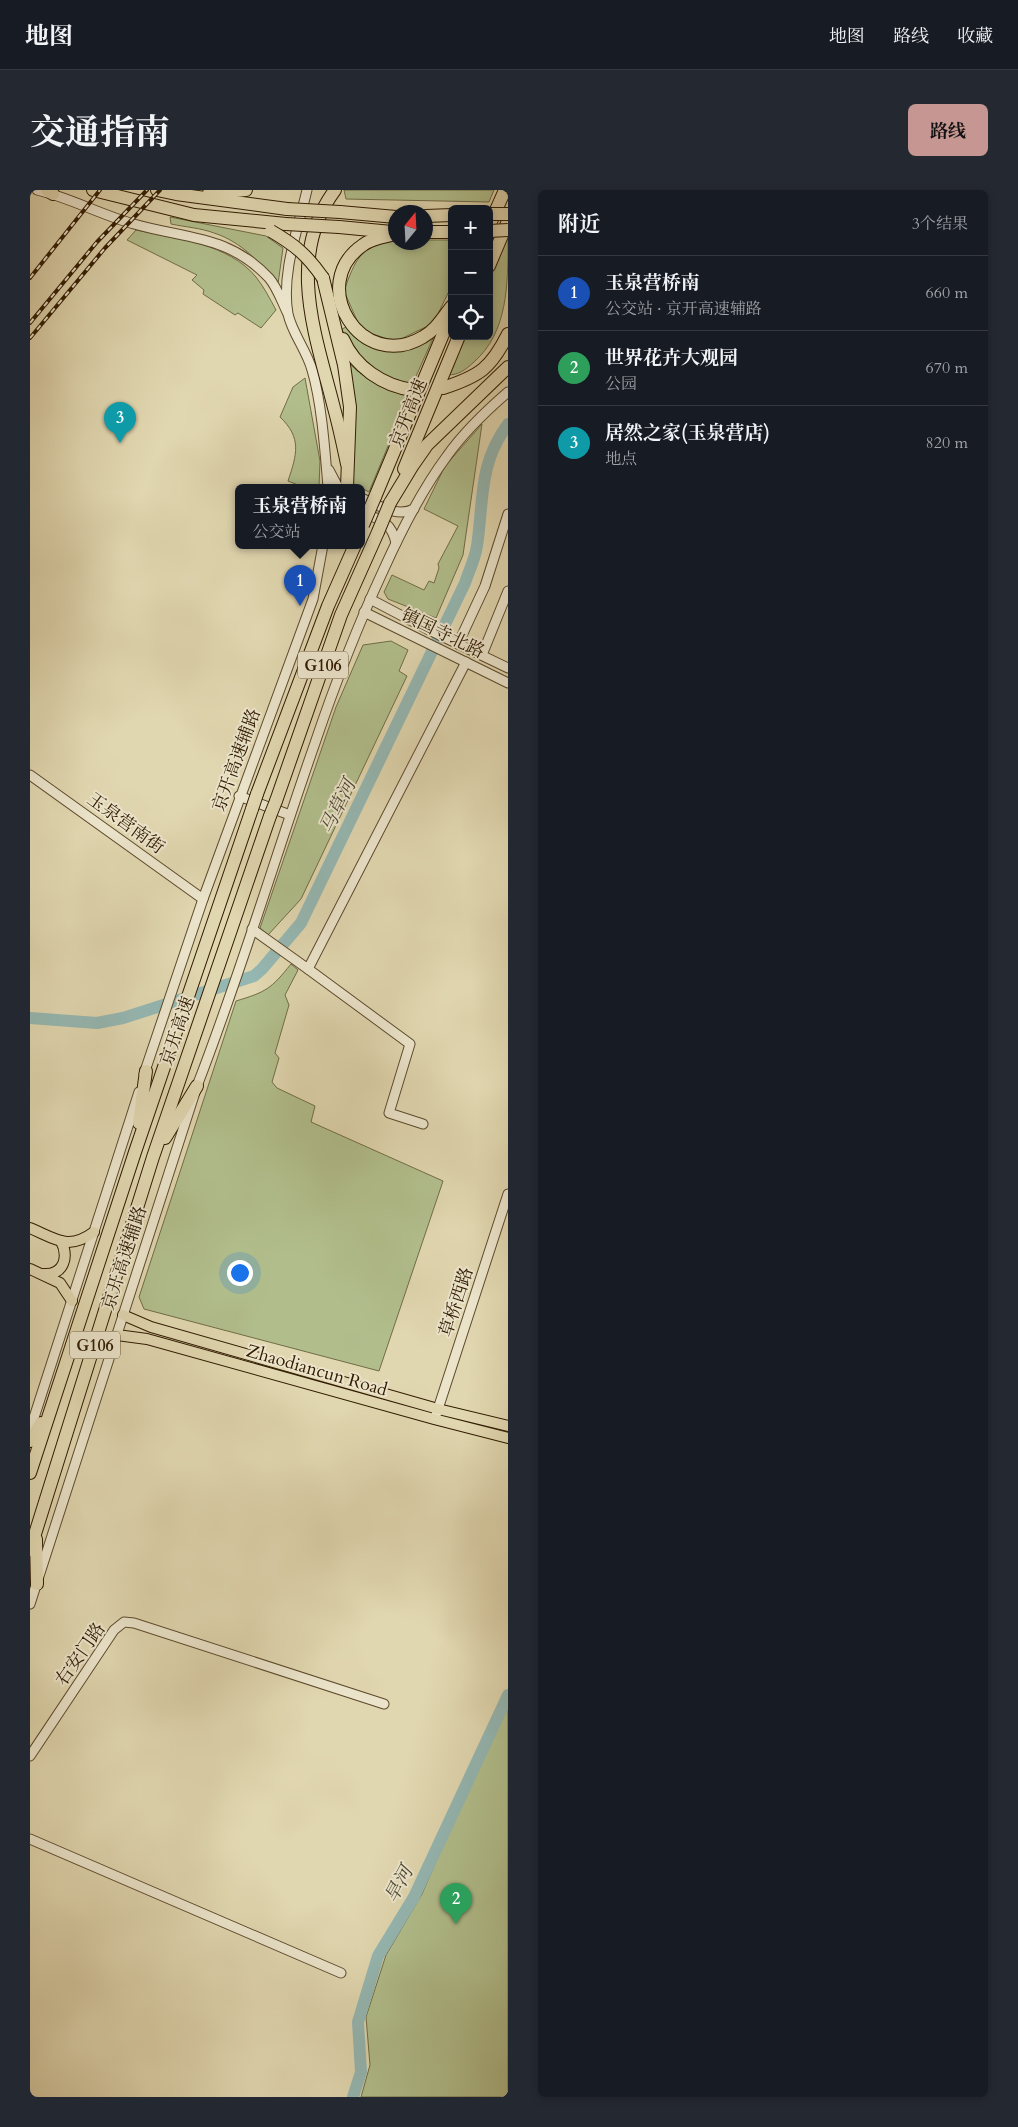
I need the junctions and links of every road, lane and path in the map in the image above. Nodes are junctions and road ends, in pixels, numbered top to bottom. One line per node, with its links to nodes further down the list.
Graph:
1 (37, 190): 8 (street)
2 (93, 190): 10 (highway)
3 (158, 190): 9 (highway)
4 (246, 190): 9 (highway)
5 (307, 190): 24 (street)
6 (335, 190): 34 (highway)
7 (505, 190): 15 (highway)
8 (50, 192): 24 (street)
9 (176, 194): 12 (highway, bridge)
10 (194, 214): 18 (highway, bridge); 25 (highway, bridge)
11 (448, 215): 13 (highway)
12 (388, 216)
13 (433, 216)
14 (493, 216): 16 (highway, bridge)
15 (493, 218)
16 (508, 222): 17 (highway, bridge); 22 (highway)
17 (493, 229)
18 (388, 232)
19 (433, 232): 20 (highway)
20 (448, 232)
21 (388, 235): 23 (highway)
22 (493, 257)
23 (448, 311)
24 (288, 315): 33 (street)
25 (334, 318): 31 (highway); 34 (highway)
26 (448, 321): 43 (highway, 京开高速, bridge)
27 (508, 334): 30 (highway)
28 (457, 340): 39 (highway, 京开高速)
29 (508, 367): 39 (highway)
30 (443, 388)
31 (413, 390)
32 (508, 392): 40 (street)
33 (325, 463): 35 (street); 36 (street)
34 (347, 464): 37 (highway)
35 (328, 484)
36 (341, 484)
37 (344, 484)
38 (365, 500): 40 (street)
39 (390, 504): 67 (highway, 京开高速 / G106, bridge)
40 (414, 509): 44 (street)
41 (365, 514): 44 (street)
42 (508, 514): 52 (street)
43 (365, 520)
44 (396, 543): 49 (street)
45 (322, 549): 58 (street, 京开高速辅路)
46 (343, 549): 50 (highway)
47 (352, 549): 50 (highway, 京开高速 / G106)
48 (508, 591): 53 (street)
49 (370, 599): 51 (street); 52 (street, 镇国寺北路)
50 (328, 606): 66 (highway, 京开高速 / G106, bridge)
51 (364, 612): 54 (street, 镇国寺北路); 59 (street)
52 (457, 644): 53 (street, 镇国寺北路)
53 (482, 655): 55 (street, 镇国寺北路)
54 (466, 662): 56 (street, 镇国寺北路); 62 (street)
55 (508, 668)
56 (508, 683)
57 (30, 775): 60 (street, 玉泉营南街)
58 (240, 796): 59 (street); 60 (street, 京开高速辅路)
59 (290, 815): 61 (street)
60 (203, 899): 63 (street, 京开高速辅路)
61 (252, 929): 62 (street); 64 (street, 京开高速辅路)
62 (308, 970): 65 (street)
63 (146, 1071): 66 (highway); 70 (street, 京开高速辅路)
64 (197, 1086): 67 (highway); 75 (street, 京开高速辅路)
65 (424, 1124)
66 (135, 1152): 77 (highway, 京开高速 / G106)
67 (153, 1157): 85 (highway, 京开高速 / G106)
68 (508, 1194): 78 (street, 草桥西路)
69 (30, 1228): 71 (main road)
70 (94, 1232): 71 (main road); 74 (street, 京开高速辅路)
71 (61, 1241): 73 (main road)
72 (30, 1269): 73 (main road)
73 (44, 1274): 74 (main road)
74 (72, 1302): 81 (street, 京开高速辅路)
75 (123, 1315): 76 (street, 京开高速辅路); 78 (main road, Zhaodiancun Road)
76 (116, 1335): 79 (main road, Zhaodiancun Road); 87 (street, 京开高速辅路)
77 (52, 1404): 83 (highway); 84 (highway, 京开高速 / G106)
78 (438, 1408): 79 (street, 草桥西路); 80 (main road, Zhaodiancun Road)
79 (434, 1420): 82 (main road, Zhaodiancun Road)
80 (508, 1426)
81 (30, 1430)
82 (508, 1438)
83 (30, 1441)
84 (30, 1473)
85 (36, 1532): 86 (highway, 京开高速 / G106); 87 (highway)
86 (30, 1550)
87 (37, 1584): 88 (street, 京开高速辅路)
88 (30, 1604)
89 (384, 1704): 90 (street, 右安门路)
90 (30, 1756)
91 (30, 1839): 92 (street)
92 (341, 1973)

